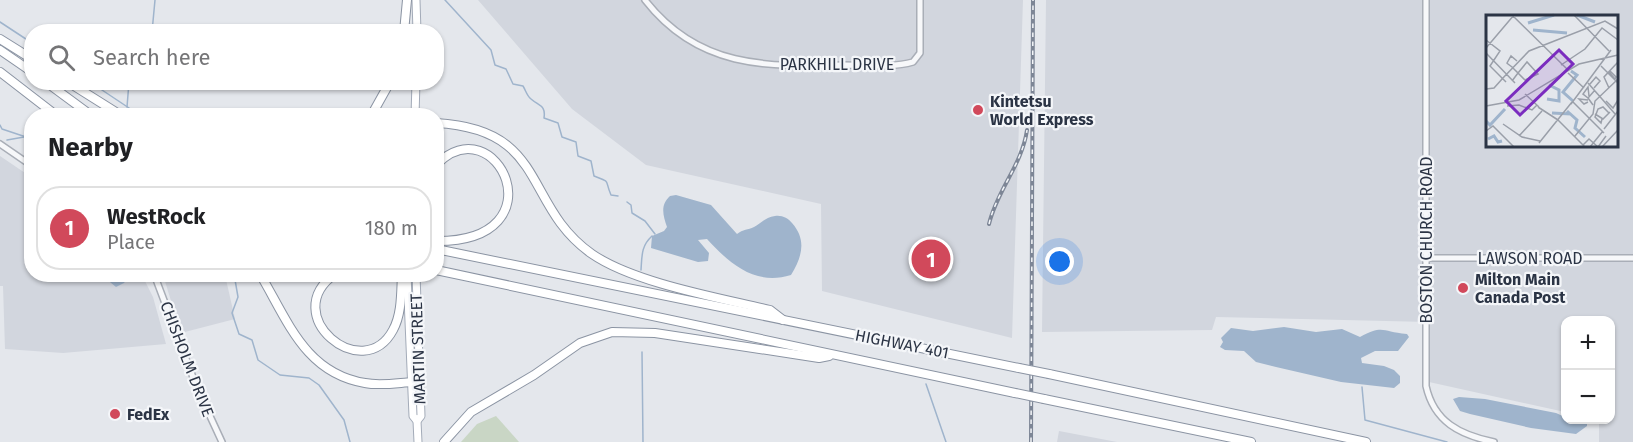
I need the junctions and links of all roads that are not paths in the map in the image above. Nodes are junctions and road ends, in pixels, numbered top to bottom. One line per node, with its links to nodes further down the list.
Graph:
1 (407, 0): 6 (highway)
2 (416, 0): 7 (main road)
3 (645, 0): 4 (street, PARKHILL DRIVE)
4 (920, 0)
5 (1426, 0): 28 (street, BOSTON CHURCH ROAD)
6 (405, 24)
7 (417, 24)
8 (0, 39): 10 (highway)
9 (0, 50): 11 (highway)
10 (24, 54)
11 (24, 66)
12 (0, 72): 17 (highway)
13 (57, 90): 18 (highway)
14 (81, 90): 19 (highway)
15 (386, 90): 20 (highway)
16 (416, 90): 21 (main road)
17 (47, 108)
18 (81, 108)
19 (109, 108)
20 (375, 108)
21 (416, 108)
22 (444, 124): 38 (highway)
23 (0, 144): 25 (street)
24 (444, 159): 26 (highway)
25 (24, 160)
26 (444, 240)
27 (444, 251): 38 (highway, HIGHWAY 401)
28 (1426, 258): 29 (street, LAWSON ROAD); 47 (street, BOSTON CHURCH ROAD)
29 (1633, 258)
30 (444, 273): 39 (highway, HIGHWAY 401)
31 (157, 282): 42 (street, CHISHOLM DRIVE)
32 (264, 282): 40 (highway)
33 (328, 282): 37 (highway)
34 (403, 282): 37 (highway)
35 (405, 282): 37 (main road, MARTIN STREET)
36 (416, 282): 41 (main road, MARTIN STREET)
37 (404, 285): 40 (main road, MARTIN STREET)
38 (784, 321): 46 (highway, HIGHWAY 401, bridge)
39 (833, 355): 44 (highway); 45 (highway, HIGHWAY 401, bridge)
40 (412, 382): 41 (main road, MARTIN STREET)
41 (417, 421): 43 (main road, MARTIN STREET)
42 (222, 442)
43 (418, 442)
44 (444, 442)
45 (1251, 442)
46 (1366, 442)
47 (1494, 442)

